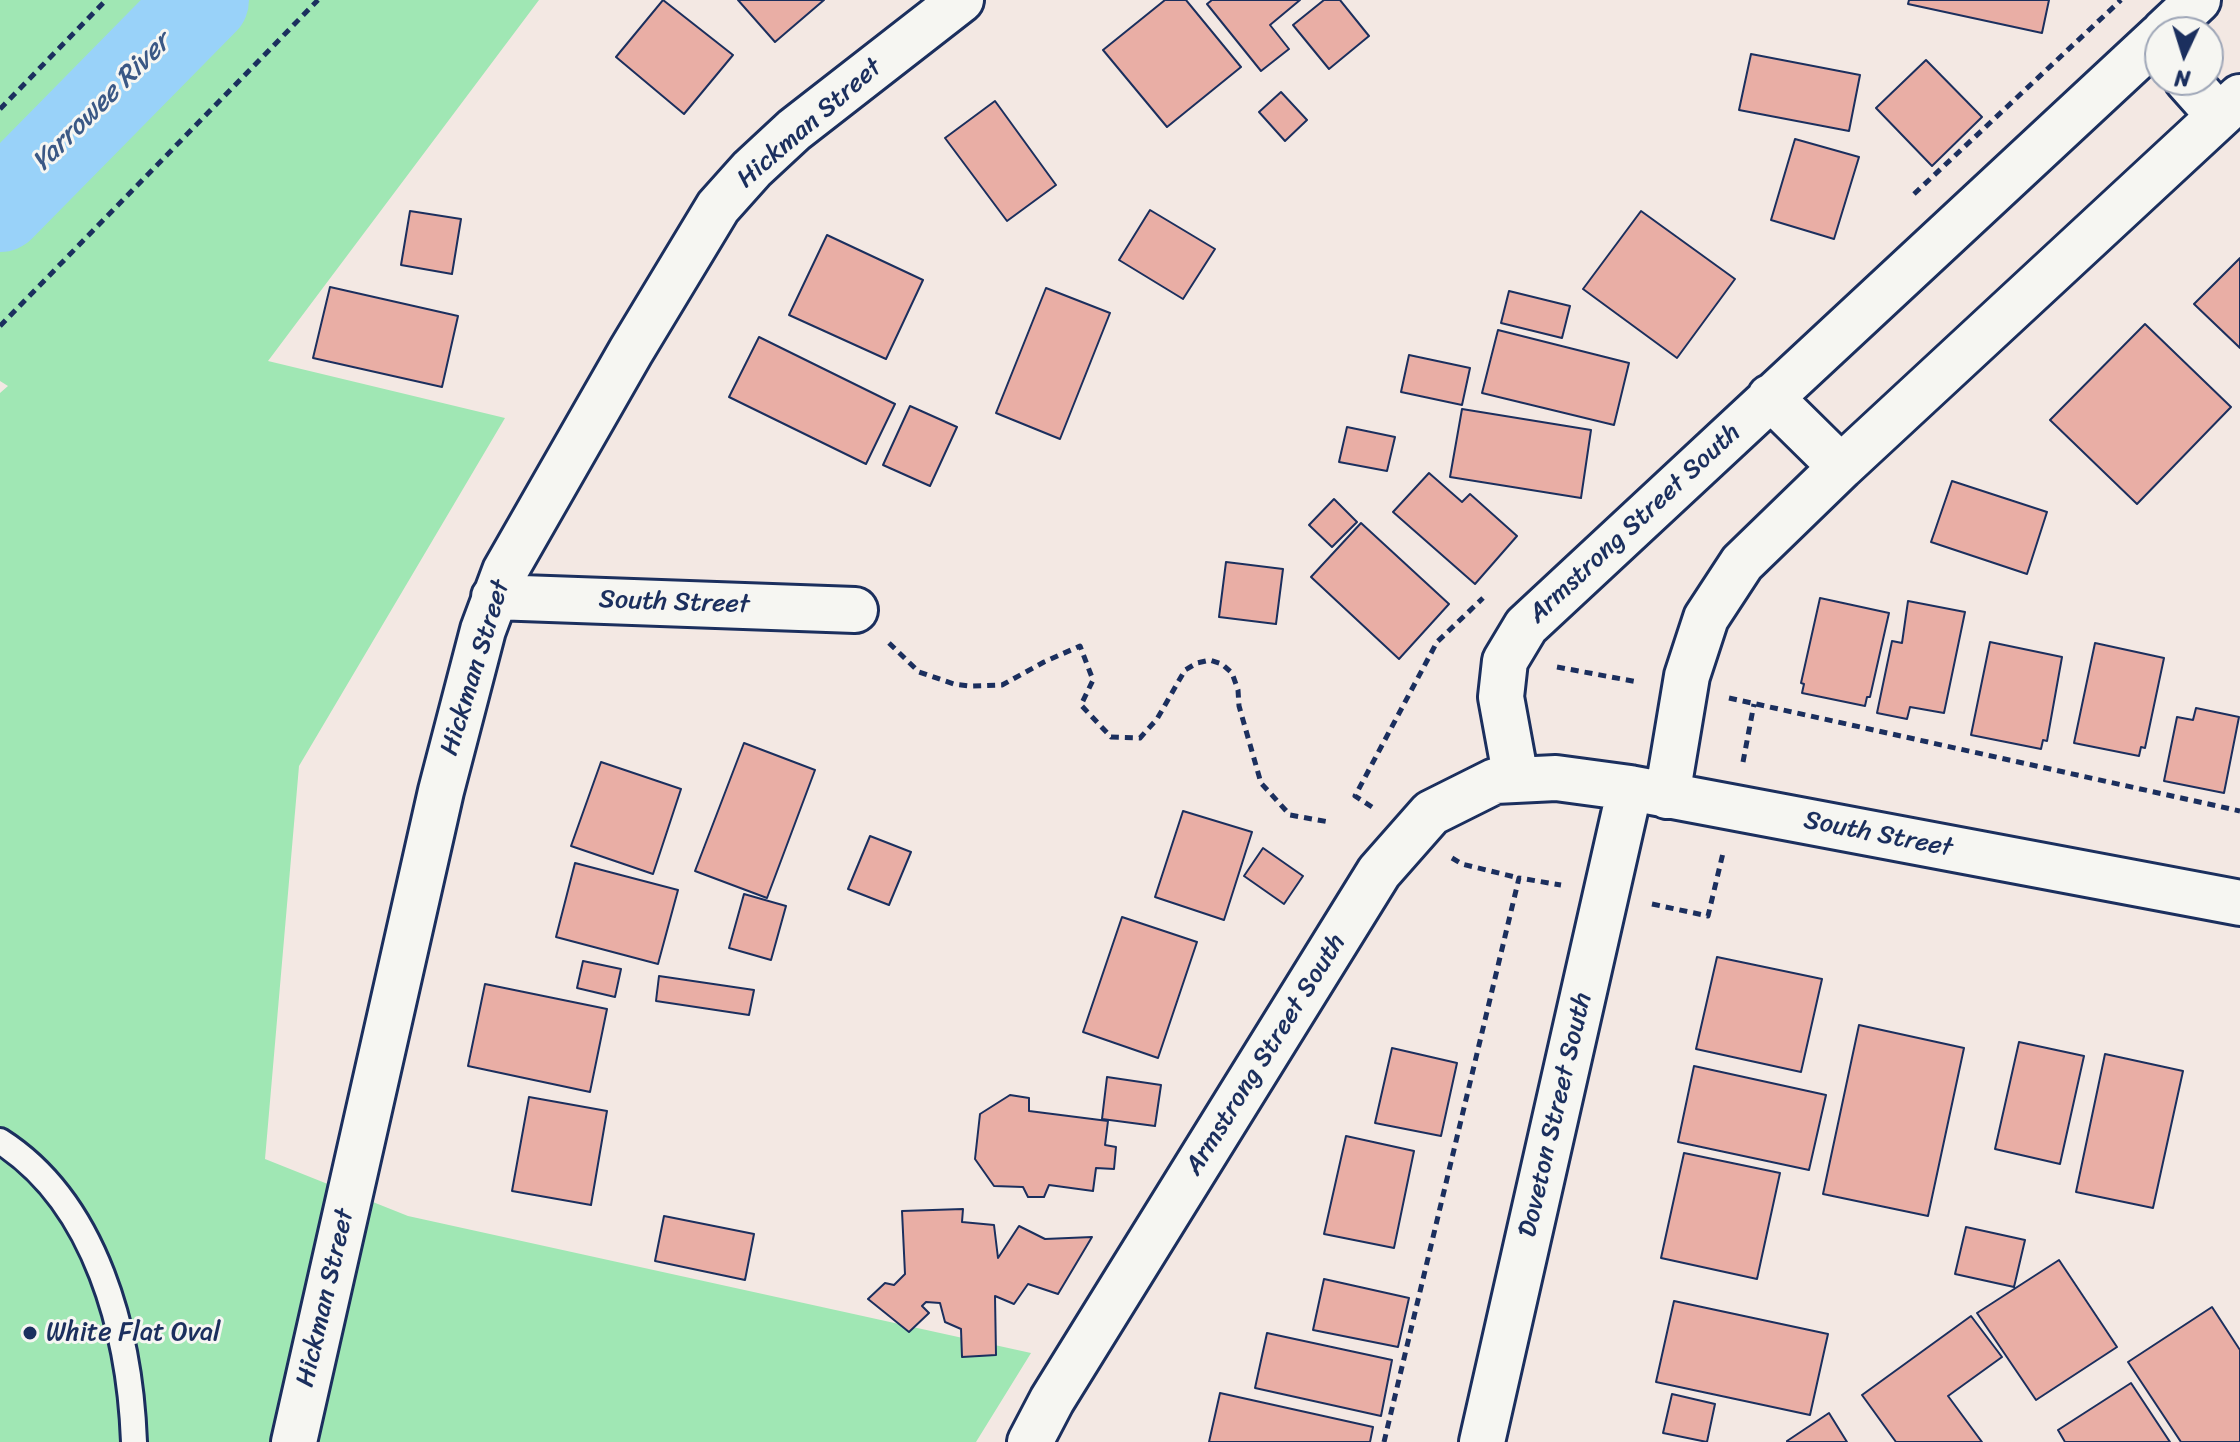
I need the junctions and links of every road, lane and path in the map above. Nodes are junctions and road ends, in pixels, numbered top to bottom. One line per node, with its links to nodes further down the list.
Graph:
1 (106, 0): 9 (path)
2 (318, 0): 10 (path)
3 (961, 0): 13 (street, Hickman Street)
4 (2198, 0): 5 (street, Armstrong Street South)
5 (2182, 16)
6 (2144, 54): 11 (street, Armstrong Street South)
7 (2212, 96): 8 (street)
8 (2230, 107): 12 (street)
9 (0, 109)
10 (0, 326)
11 (1770, 397): 12 (street); 18 (street, Armstrong Street South)
12 (1841, 467): 19 (street)
13 (494, 597): 14 (street, South Street); 30 (street, Hickman Street)
14 (855, 610): 21 (path)
15 (1548, 664): 16 (path)
16 (1644, 683)
17 (1743, 765): 20 (path)
18 (1516, 779): 19 (street, South Street); 31 (street, Armstrong Street South)
19 (1648, 792): 27 (street, South Street); 33 (street, Doveton Street South)
20 (2240, 811)
21 (1329, 822)
22 (1724, 848): 26 (path)
23 (1449, 856): 24 (path)
24 (1519, 878): 25 (path); 32 (path)
25 (1574, 887)
26 (1645, 902)
27 (2240, 903)
28 (0, 1141): 29 (lane)
29 (134, 1442)
30 (294, 1442)
31 (1030, 1442)
32 (1384, 1442)
33 (1482, 1442)

